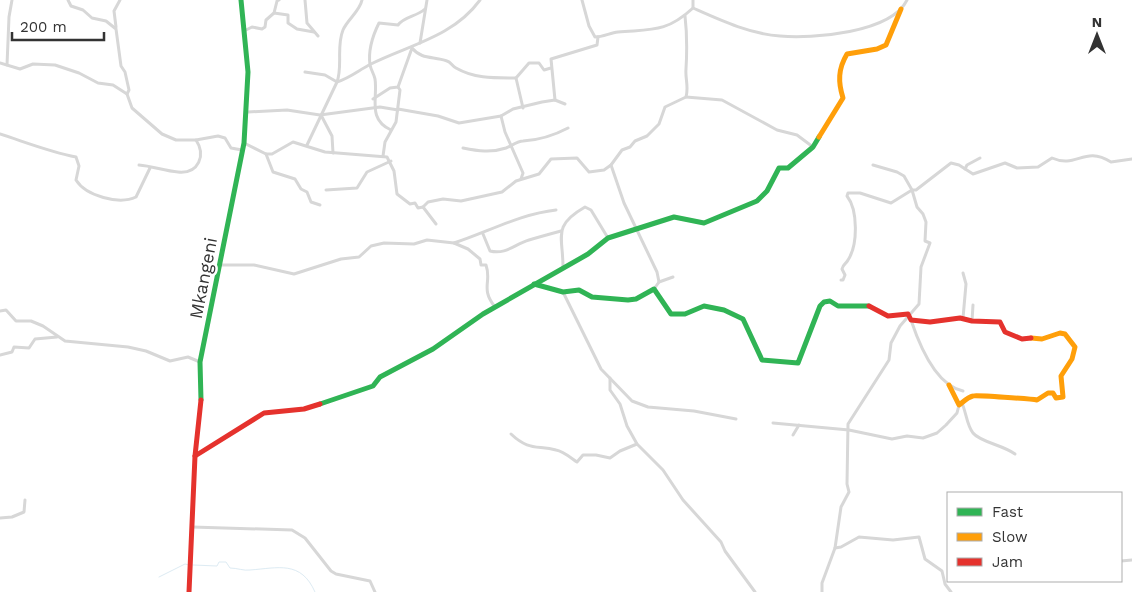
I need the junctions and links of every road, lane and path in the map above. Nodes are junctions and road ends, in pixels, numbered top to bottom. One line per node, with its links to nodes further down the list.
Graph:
1 (12, 0): 27 (street)
2 (68, 0): 18 (street)
3 (120, 0): 18 (street)
4 (241, 0): 19 (street, Mkangeni)
5 (279, 0): 16 (street)
6 (305, 0): 20 (street)
7 (362, 0): 31 (street)
8 (427, 0): 14 (street)
9 (480, 0): 23 (street)
10 (582, 0): 22 (street)
11 (693, 0): 13 (street)
12 (907, 0): 15 (street)
13 (693, 8): 15 (street); 17 (street)
14 (425, 9): 23 (street); 26 (street)
15 (901, 9): 51 (street)
16 (274, 13): 19 (street); 20 (street)
17 (685, 16): 22 (street); 34 (street)
18 (116, 29): 33 (street)
19 (246, 30): 41 (street, Mkangeni)
20 (314, 32): 21 (street)
21 (318, 36)
22 (598, 37): 28 (street)
23 (420, 43): 24 (street)
24 (412, 48): 26 (street); 30 (street); 32 (street)
25 (0, 63): 27 (street)
26 (370, 64): 31 (street); 35 (street)
27 (7, 65): 33 (street)
28 (551, 68): 30 (street); 36 (street)
29 (305, 72): 31 (street)
30 (516, 78): 39 (street)
31 (337, 82): 42 (street)
32 (398, 87): 35 (street); 40 (street)
33 (127, 94): 47 (street)
34 (686, 97): 51 (street); 61 (street)
35 (373, 99): 38 (street)
36 (555, 100): 37 (street); 39 (street)
37 (565, 104)
38 (375, 108): 40 (street); 42 (street); 45 (street)
39 (523, 108): 43 (street)
40 (398, 109): 43 (street); 45 (street)
41 (248, 112): 42 (street); 48 (street, Mkangeni)
42 (320, 115): 49 (street); 54 (street)
43 (502, 116): 50 (street)
44 (568, 128): 50 (street)
45 (391, 130): 56 (street)
46 (0, 134): 63 (street)
47 (196, 140): 53 (street); 63 (street)
48 (244, 143): 53 (street, Mkangeni); 55 (street)
49 (308, 145): 54 (street); 55 (street)
50 (512, 146): 52 (street); 65 (street)
51 (813, 147): 72 (street)
52 (463, 148)
53 (243, 150): 77 (street, Mkangeni)
54 (333, 153): 56 (street)
55 (266, 154): 68 (street)
56 (383, 156): 59 (street)
57 (980, 158): 64 (street)
58 (1132, 159): 64 (street)
59 (390, 161): 66 (street); 69 (street)
60 (139, 164): 63 (street)
61 (611, 165): 65 (street); 72 (street)
62 (873, 165): 67 (street)
63 (150, 168)
64 (965, 169): 67 (street)
65 (521, 180): 69 (street)
66 (326, 190)
67 (912, 190): 81 (street); 89 (street)
68 (320, 204)
69 (424, 207): 71 (street)
70 (556, 210): 74 (street)
71 (436, 224)
72 (636, 228): 75 (street); 82 (street)
73 (561, 230): 74 (street); 75 (street); 78 (street)
74 (483, 234): 76 (street)
75 (608, 238): 78 (street)
76 (454, 243): 77 (street); 87 (street)
77 (220, 265): 95 (street, Mkangeni)
78 (563, 267): 83 (street)
79 (963, 273): 90 (street)
80 (673, 277): 82 (street)
81 (841, 280)
82 (658, 282): 84 (street)
83 (534, 284): 85 (street); 87 (street)
84 (654, 289): 85 (street); 89 (street)
85 (563, 292): 96 (street)
86 (972, 306): 92 (street)
87 (495, 307): 108 (street)
88 (0, 311): 93 (street)
89 (908, 314): 91 (street); 103 (street)
90 (962, 318): 91 (street); 92 (street)
91 (911, 320): 97 (street)
92 (972, 321): 99 (street)
93 (58, 336): 94 (street); 95 (street)
94 (0, 355)
95 (200, 362): 108 (street, Mkangeni)
96 (610, 378): 100 (street); 106 (street)
97 (949, 385): 98 (street); 99 (street)
98 (963, 390)
99 (961, 404): 103 (street); 107 (street)
100 (736, 419)
101 (773, 423): 102 (street)
102 (799, 425): 103 (street); 105 (street)
103 (849, 430): 112 (street)
104 (511, 434): 106 (street)
105 (793, 435)
106 (637, 444): 115 (street)
107 (1015, 454)
108 (195, 456): 111 (street, Mkangeni)
109 (25, 500): 110 (street)
110 (0, 518)
111 (192, 527): 113 (street, Mkangeni); 114 (street)
112 (834, 548): 116 (street); 117 (street)
113 (189, 592)
114 (375, 592)
115 (755, 592)
116 (822, 592)
117 (951, 592)

